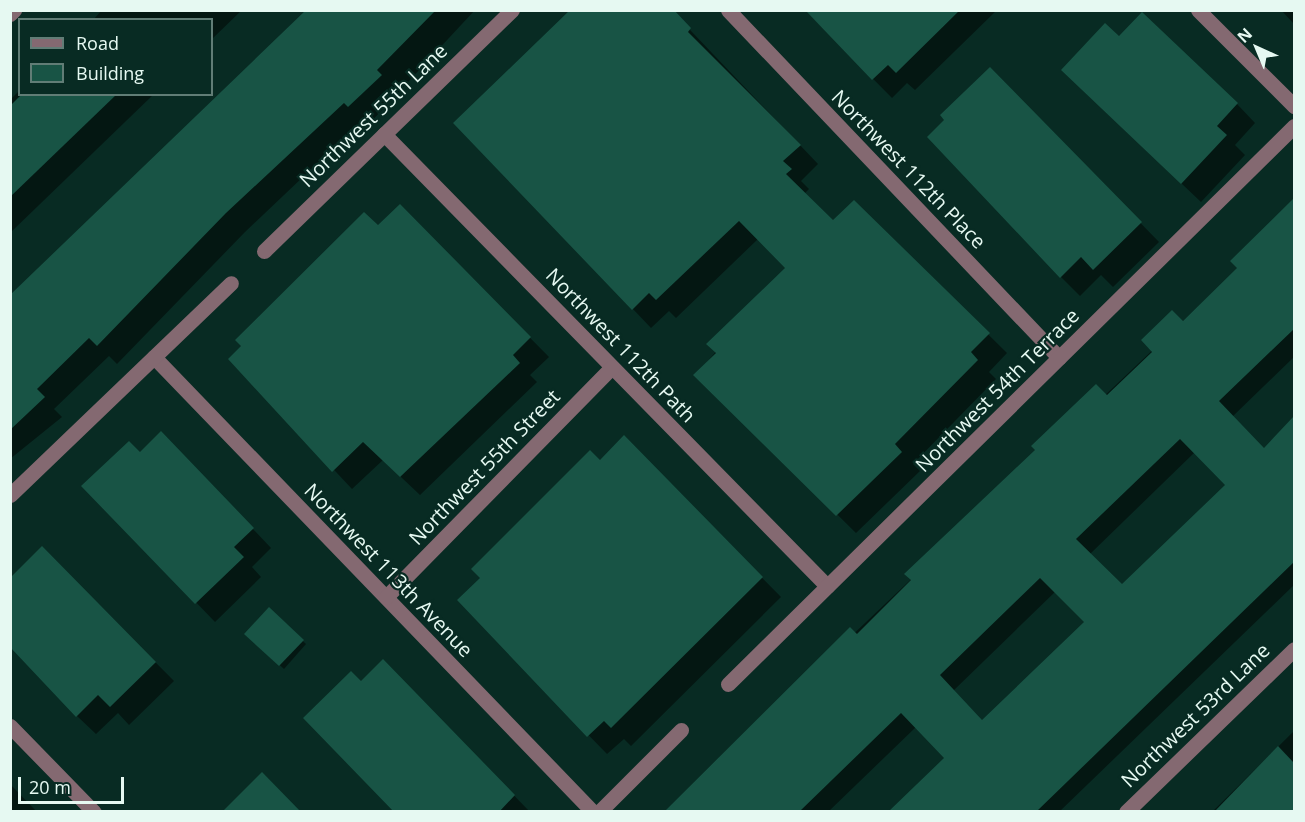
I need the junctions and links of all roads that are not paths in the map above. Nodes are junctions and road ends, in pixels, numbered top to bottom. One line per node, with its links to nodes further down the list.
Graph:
1 (14, 10): 5 (street)
2 (512, 10): 8 (street, Northwest 55th Lane)
3 (728, 10): 12 (street, Northwest 112th Place)
4 (1198, 10): 6 (street)
5 (10, 14)
6 (1294, 106)
7 (1294, 126): 12 (street, Northwest 54th Terrace)
8 (384, 134): 9 (street, Northwest 55th Lane); 13 (street, Northwest 112th Path)
9 (264, 250)
10 (231, 283): 11 (street)
11 (154, 357): 14 (street); 16 (street, Northwest 113th Avenue)
12 (1059, 357): 15 (street, Northwest 54th Terrace)
13 (612, 367): 15 (street, Northwest 112th Path); 16 (street, Northwest 55th Street)
14 (10, 495)
15 (827, 586): 18 (street, Northwest 54th Terrace)
16 (386, 597): 22 (street, Northwest 113th Avenue)
17 (1294, 649): 24 (street, Northwest 53rd Lane)
18 (728, 684)
19 (10, 726): 21 (street)
20 (681, 730): 23 (street)
21 (94, 812)
22 (593, 812)
23 (599, 812)
24 (1126, 812)

